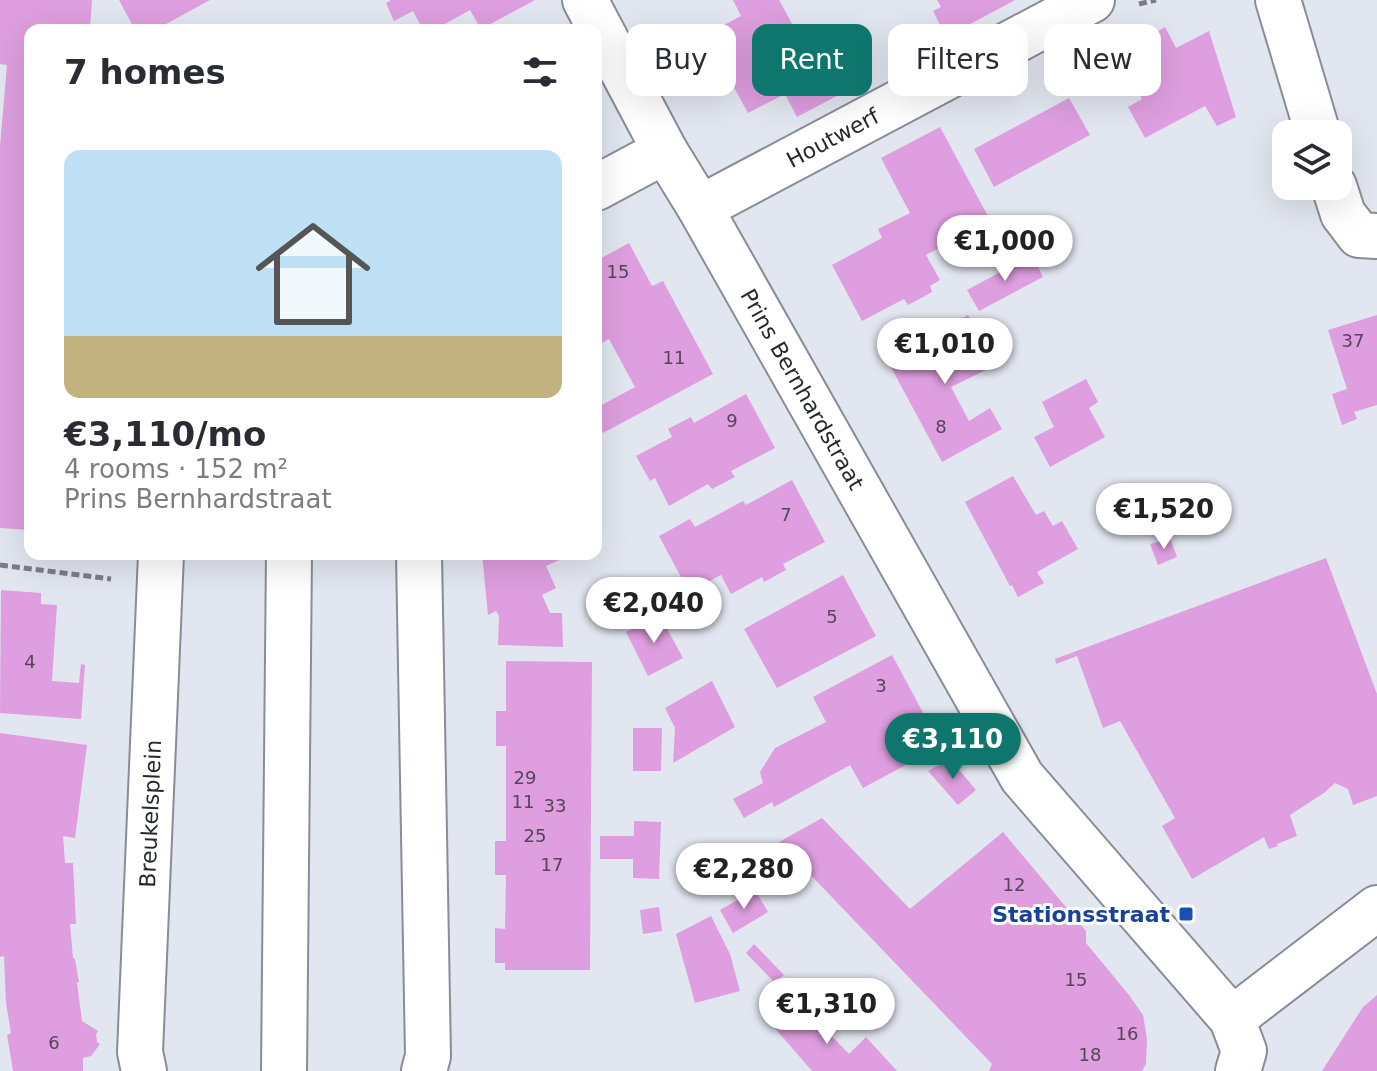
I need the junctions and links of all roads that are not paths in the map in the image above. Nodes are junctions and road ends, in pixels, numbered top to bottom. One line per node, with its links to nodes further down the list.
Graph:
1 (585, 0): 4 (street, Prins Bernhardstraat)
2 (1092, 0): 10 (street, Houtwerf)
3 (1278, 0): 6 (street)
4 (598, 24)
5 (602, 32): 7 (street, Prins Bernhardstraat)
6 (1314, 120)
7 (665, 151): 8 (street); 10 (street, Prins Bernhardstraat)
8 (602, 185)
9 (1338, 200): 11 (street)
10 (700, 208): 16 (street, Prins Bernhardstraat)
11 (1377, 236)
12 (289, 560): 18 (street)
13 (419, 560): 19 (street)
14 (161, 568): 17 (street, Breukelsplein)
15 (1377, 908): 16 (street)
16 (1232, 1019): 20 (street)
17 (144, 1071)
18 (284, 1071)
19 (424, 1071)
20 (1238, 1071)

